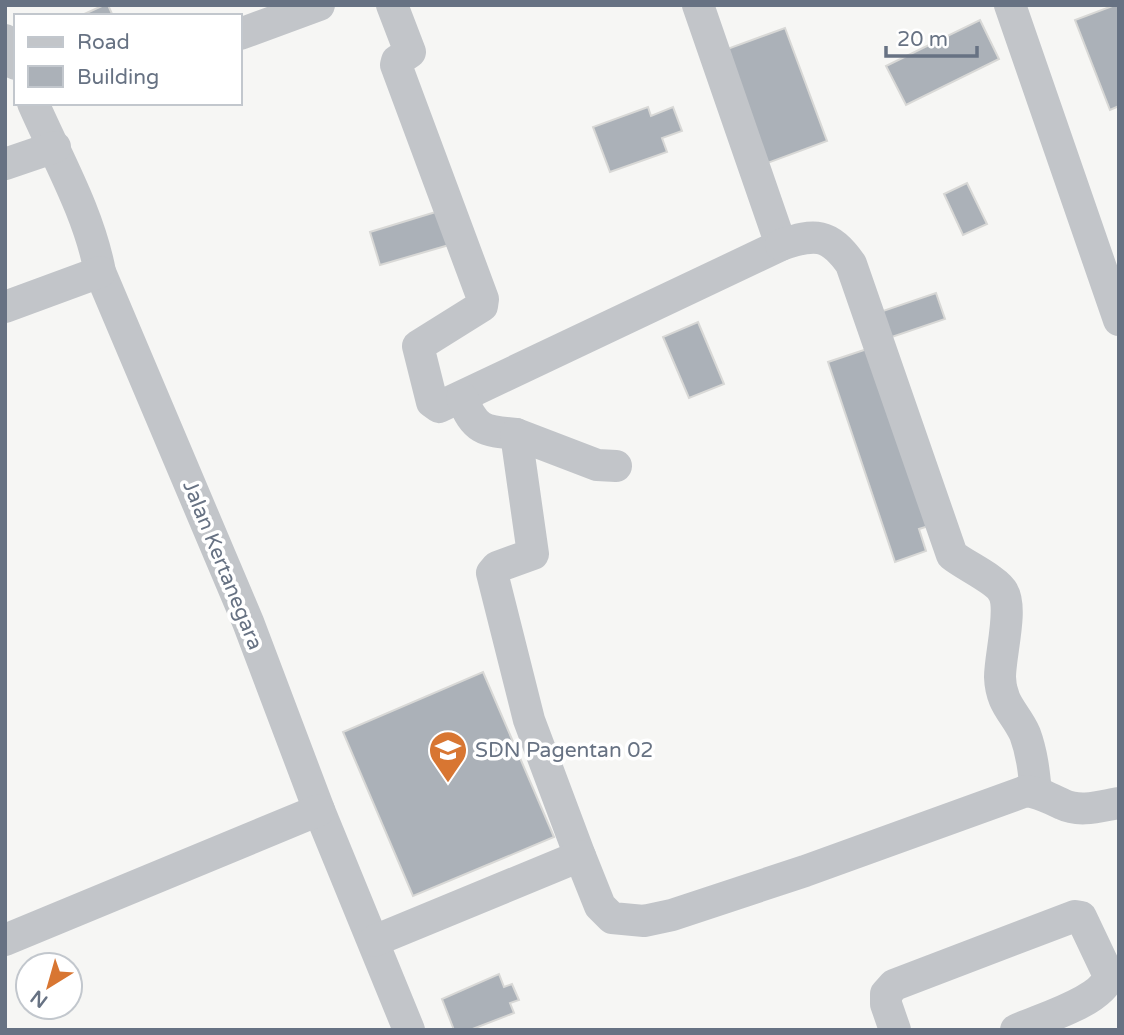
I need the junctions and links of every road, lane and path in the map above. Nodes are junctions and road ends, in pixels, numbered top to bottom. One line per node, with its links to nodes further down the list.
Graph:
1 (319, 5): 5 (street)
2 (392, 5): 15 (street)
3 (698, 5): 11 (street)
4 (1010, 5): 14 (street)
5 (242, 33)
6 (5, 40): 7 (street)
7 (14, 60)
8 (41, 106): 9 (street, Jalan Kertanegara)
9 (55, 147): 10 (street); 12 (street, Jalan Kertanegara)
10 (5, 164)
11 (781, 245): 15 (street); 18 (street)
12 (100, 272): 13 (street); 20 (street, Jalan Kertanegara)
13 (5, 307)
14 (1119, 320)
15 (462, 397): 16 (street)
16 (516, 434): 17 (street); 21 (street)
17 (616, 466)
18 (1036, 792): 19 (street); 21 (street)
19 (1119, 803)
20 (319, 810): 22 (street); 23 (street, Jalan Kertanegara)
21 (579, 856): 23 (street)
22 (5, 940)
23 (374, 941): 24 (street, Jalan Kertanegara)
24 (409, 1030)
25 (895, 1030): 26 (street)
26 (1016, 1030)

